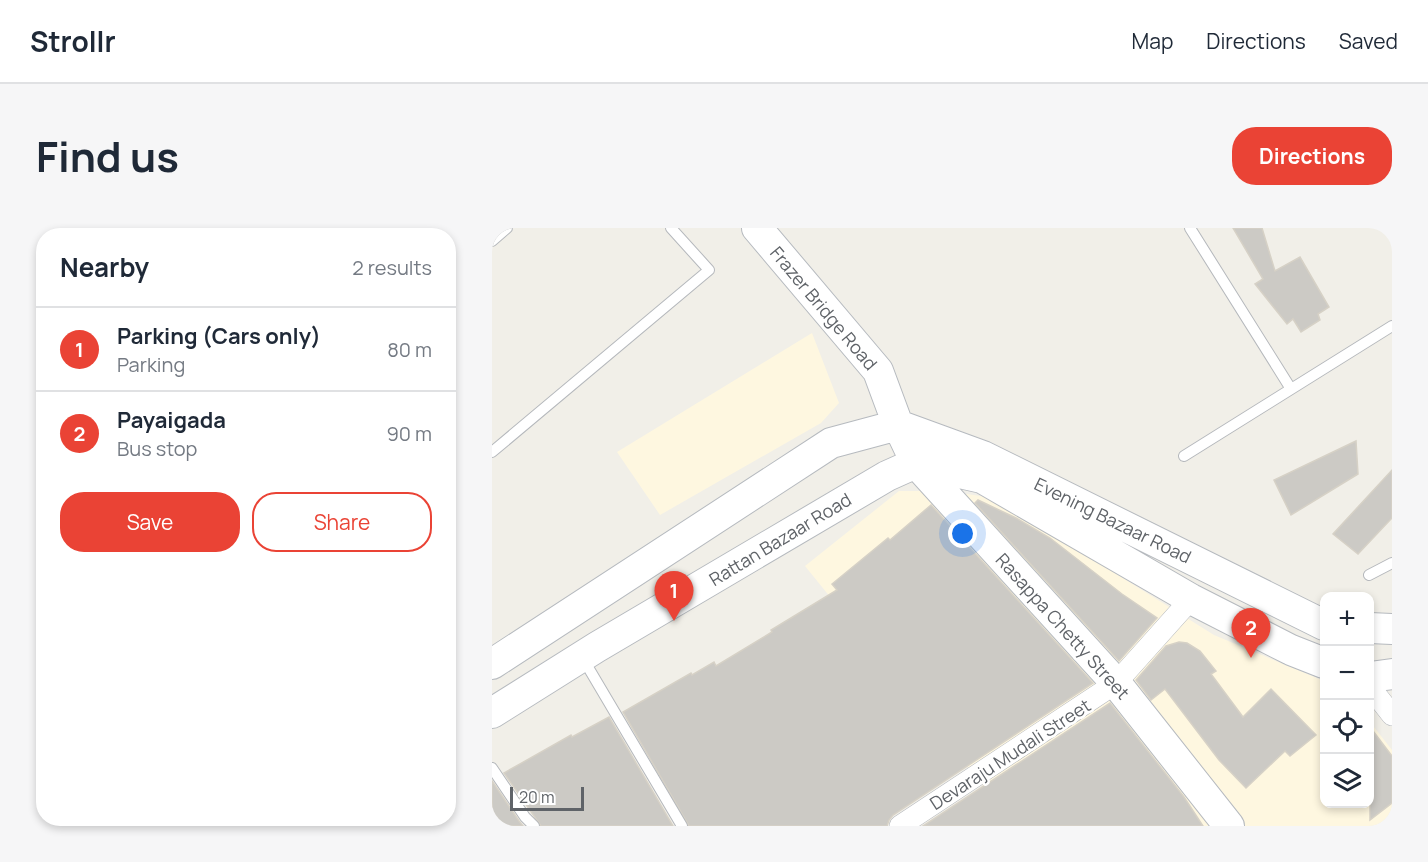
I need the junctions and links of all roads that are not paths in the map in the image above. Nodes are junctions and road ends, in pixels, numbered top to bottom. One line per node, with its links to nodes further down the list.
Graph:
1 (507, 228): 5 (lane)
2 (671, 228): 9 (lane)
3 (757, 228): 8 (main road, Frazer Bridge Road)
4 (1190, 228): 7 (lane)
5 (492, 241)
6 (1392, 326): 7 (lane)
7 (1291, 389): 10 (lane)
8 (898, 425): 11 (main road, Rasappa Chetty Street); 15 (main road, Evening Bazaar Road); 20 (main road)
9 (492, 452)
10 (1184, 456)
11 (916, 463): 14 (main road, Evening Bazaar Road); 18 (main road, Rattan Bazaar Road); 23 (main road, Rasappa Chetty Street)
12 (1392, 563): 13 (lane)
13 (1369, 575)
14 (1191, 599): 19 (main road, Evening Bazaar Road); 23 (street, Devaraju Mudali Street)
15 (1320, 623)
16 (1374, 628): 17 (main road)
17 (1392, 629)
18 (582, 657): 25 (main road, Rattan Bazaar Road); 30 (lane)
19 (1320, 661)
20 (492, 664)
21 (1392, 674): 22 (main road)
22 (1374, 676)
23 (1116, 683): 28 (main road, Rasappa Chetty Street); 31 (street, Devaraju Mudali Street)
24 (1374, 692): 26 (street)
25 (492, 713)
26 (1392, 715)
27 (492, 768): 29 (lane)
28 (1226, 825)
29 (534, 826)
30 (682, 826)
31 (900, 826)

